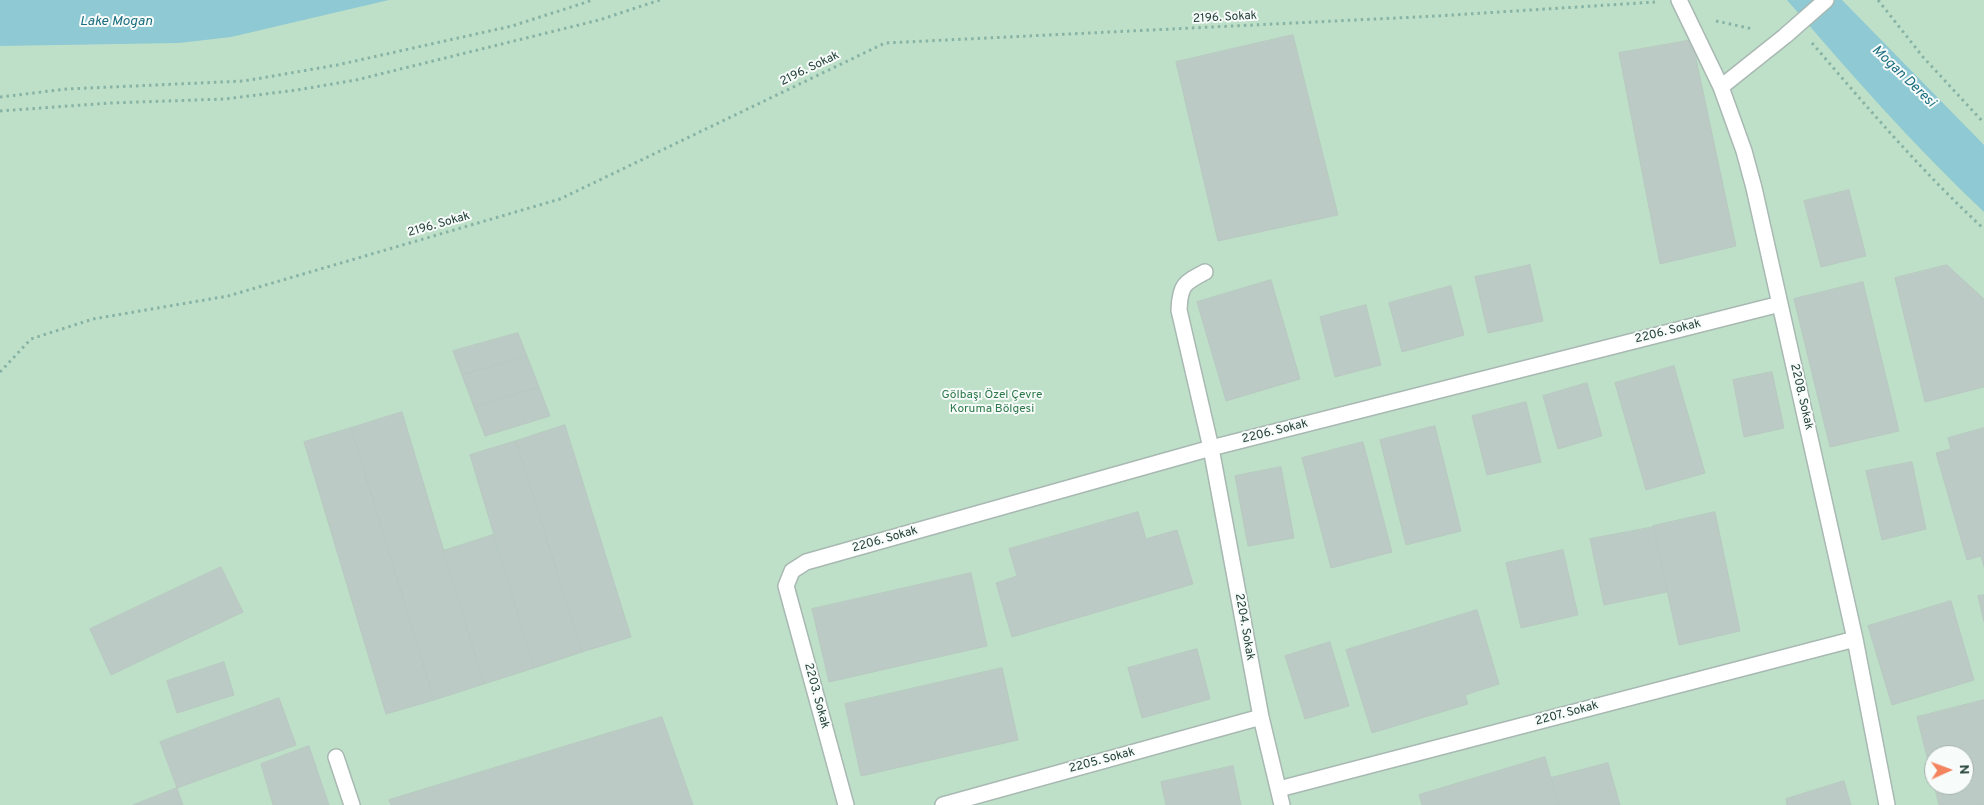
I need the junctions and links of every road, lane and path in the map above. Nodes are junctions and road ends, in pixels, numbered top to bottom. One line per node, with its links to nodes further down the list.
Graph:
1 (593, 0): 8 (path)
2 (660, 0): 9 (path)
3 (1826, 0): 6 (street)
4 (1878, 0): 10 (path)
5 (1681, 5): 6 (path, 2196. Sokak); 7 (street, 2208. Sokak); 14 (path, 2196. Sokak)
6 (1790, 31): 7 (street); 11 (path, 2196. Sokak)
7 (1721, 87): 13 (street, 2208. Sokak)
8 (0, 97)
9 (0, 112)
10 (1984, 123)
11 (1984, 228)
12 (1205, 272): 15 (street, 2204. Sokak)
13 (1780, 304): 15 (street, 2206. Sokak); 17 (street, 2208. Sokak)
14 (0, 372)
15 (1211, 448): 16 (street, 2206. Sokak); 18 (street, 2204. Sokak)
16 (786, 586): 22 (street, 2203. Sokak)
17 (1855, 639): 20 (street, 2207. Sokak); 25 (street, 2208. Sokak)
18 (1261, 717): 20 (street, 2204. Sokak); 23 (street, 2205. Sokak)
19 (336, 757): 21 (street)
20 (1279, 789): 24 (street, 2204. Sokak)
21 (352, 805)
22 (846, 805)
23 (943, 805)
24 (1282, 805)
25 (1887, 805)

